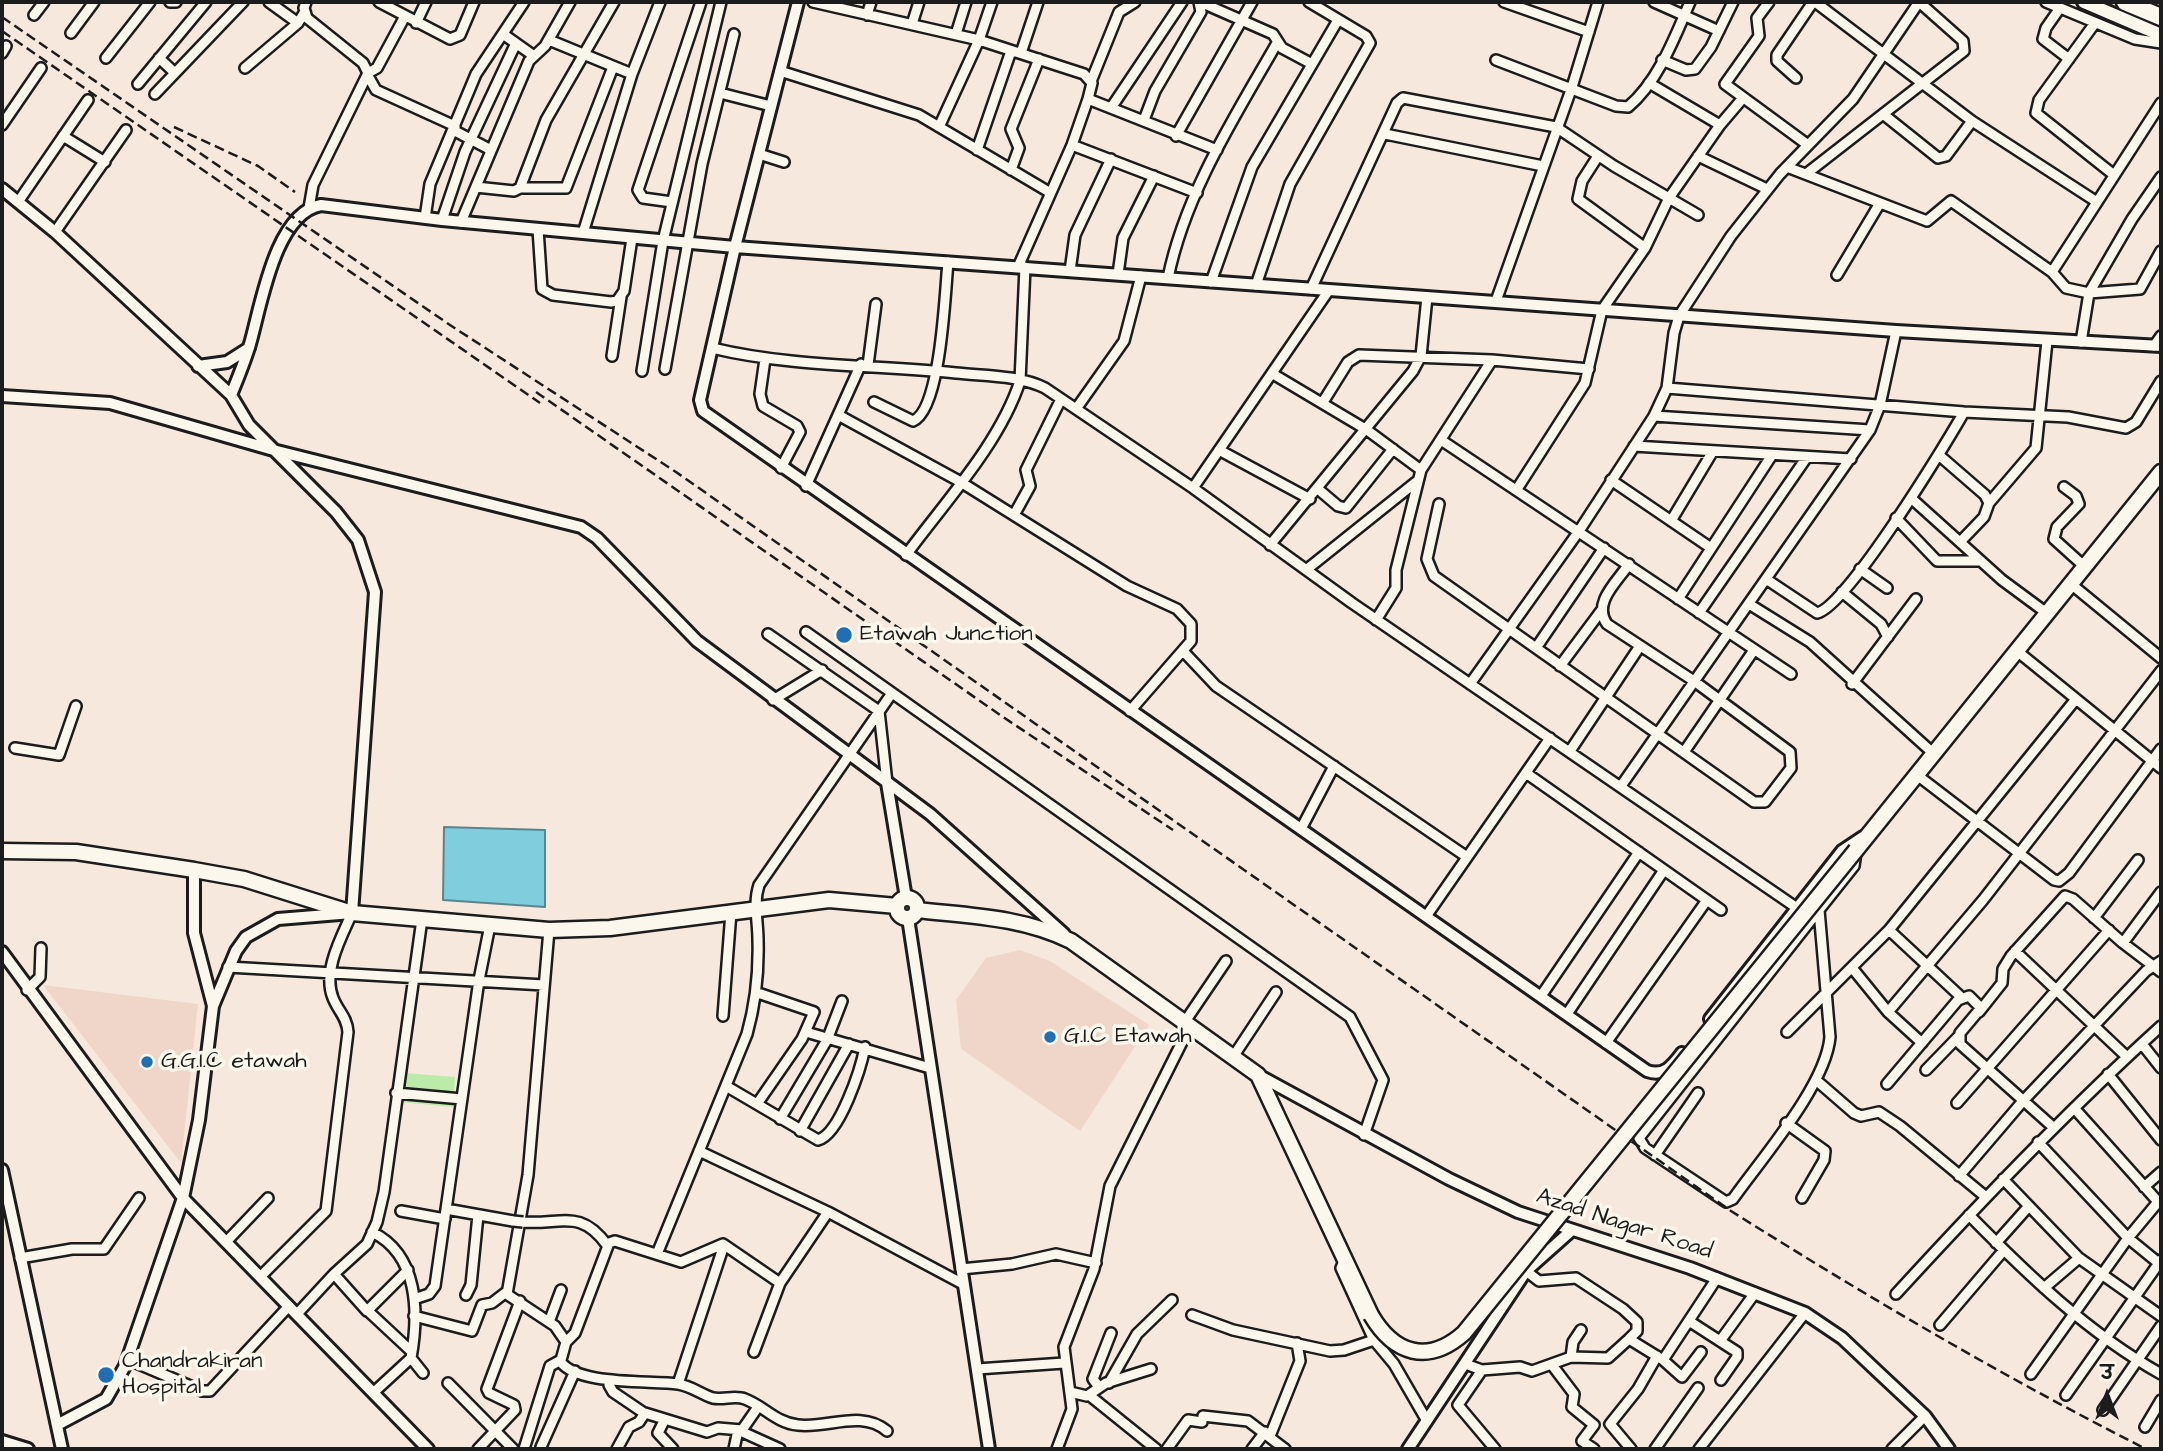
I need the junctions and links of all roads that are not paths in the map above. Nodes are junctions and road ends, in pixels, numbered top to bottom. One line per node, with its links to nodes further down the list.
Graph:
1 (44, 2): 44 (street)
2 (94, 2): 57 (street)
3 (150, 2): 71 (street)
4 (170, 2): 5 (street)
5 (176, 2)
6 (206, 2): 72 (street)
7 (243, 2): 82 (street)
8 (269, 2): 51 (street)
9 (306, 2): 43 (street)
10 (379, 2): 48 (street)
11 (426, 2): 52 (street)
12 (474, 2): 52 (street)
13 (524, 2): 58 (street)
14 (570, 2): 62 (street)
15 (614, 2): 69 (street)
16 (660, 2): 83 (street)
17 (701, 2): 138 (street)
18 (721, 2): 138 (street)
19 (797, 2): 81 (street)
20 (813, 2): 45 (street)
21 (871, 2): 45 (street)
22 (919, 2): 54 (street)
23 (966, 2): 60 (street)
24 (992, 2): 63 (street)
25 (1038, 2): 67 (street)
26 (1135, 2): 86 (street)
27 (1182, 2): 98 (street)
28 (1199, 2): 49 (street); 100 (street)
29 (1252, 2): 49 (street)
30 (1309, 2): 50 (street)
31 (1504, 2): 56 (street)
32 (1598, 2): 56 (street)
33 (1654, 2): 46 (street)
34 (1690, 2): 46 (street)
35 (1733, 2): 55 (street)
36 (1769, 2): 94 (street)
37 (1814, 2): 68 (street); 85 (street)
38 (1919, 2): 68 (street); 88 (street)
39 (2046, 2): 42 (street)
40 (2084, 2): 61 (main road)
41 (2125, 2): 47 (highway)
42 (2060, 8): 53 (street); 74 (street)
43 (304, 13): 51 (street); 84 (street)
44 (34, 15)
45 (867, 15): 54 (street)
46 (1684, 16): 55 (street); 76 (street)
47 (2161, 17)
48 (404, 18): 52 (street); 84 (street)
49 (1242, 19): 65 (street); 110 (street)
50 (1338, 20): 77 (street); 164 (street)
51 (298, 23): 80 (street)
52 (416, 23)
53 (2095, 23): 66 (street); 74 (street)
54 (912, 24): 60 (street)
55 (1719, 31): 76 (street)
56 (1589, 32): 90 (street)
57 (71, 33)
58 (503, 34): 64 (street); 103 (street)
59 (734, 34): 91 (street)
60 (956, 34): 63 (street)
61 (2161, 35)
62 (549, 40): 69 (street); 70 (street)
63 (979, 40): 67 (street); 105 (street)
64 (516, 43): 70 (street); 111 (street)
65 (1277, 43): 77 (street); 116 (street)
66 (2161, 43)
67 (1016, 52): 73 (street); 115 (street)
68 (1886, 54): 88 (street); 113 (street)
69 (582, 55): 78 (street); 131 (street)
70 (534, 56): 114 (street)
71 (106, 58)
72 (159, 58): 82 (street); 89 (street)
73 (1039, 59): 86 (street); 125 (street)
74 (2069, 59): 127 (street)
75 (1496, 60): 90 (street)
76 (1662, 60): 87 (street)
77 (1312, 64): 163 (street)
78 (613, 67): 83 (street); 131 (street)
79 (41, 68): 102 (street)
80 (245, 68)
81 (780, 71): 97 (street); 105 (street)
82 (175, 72): 92 (street)
83 (632, 74): 148 (street)
84 (368, 75): 103 (street); 141 (street)
85 (1796, 78)
86 (1092, 79): 93 (street)
87 (1649, 83): 90 (street); 104 (street)
88 (1923, 83): 99 (street); 101 (street)
89 (138, 84)
90 (1572, 87): 106 (street)
91 (720, 93): 97 (street); 151 (street)
92 (155, 94)
93 (1088, 99): 98 (street); 112 (street)
94 (1743, 99): 104 (street); 113 (street)
95 (88, 100): 109 (street)
96 (2161, 103): 127 (street)
97 (771, 106): 117 (street)
98 (1111, 108): 100 (street)
99 (1883, 114): 101 (street); 126 (street)
100 (1144, 120): 110 (street)
101 (1972, 121): 139 (street)
102 (2, 125)
103 (455, 125): 111 (street); 143 (street)
104 (1720, 125): 119 (street)
105 (939, 127): 115 (street)
106 (1556, 127): 108 (street); 118 (street); 123 (street)
107 (126, 130): 121 (street)
108 (1385, 134): 123 (street); 165 (street)
109 (63, 136): 121 (street); 137 (street)
110 (1176, 136): 116 (street)
111 (471, 139): 114 (street); 144 (street)
112 (1072, 145): 120 (street); 134 (street)
113 (1808, 145): 124 (street)
114 (491, 150): 130 (street)
115 (977, 150): 125 (street)
116 (1217, 150): 135 (street)
117 (759, 154): 122 (street); 152 (street)
118 (1598, 156): 136 (street); 153 (street)
119 (1698, 156): 133 (street); 136 (street)
120 (1111, 159): 128 (street); 157 (street)
121 (105, 162): 147 (street)
122 (783, 162)
123 (1543, 166): 170 (street)
124 (1787, 167): 126 (street); 133 (street)
125 (1011, 170): 134 (street)
126 (1806, 174): 140 (street)
127 (2114, 175): 139 (street)
128 (1154, 176): 135 (street); 159 (street)
129 (2161, 177): 167 (street)
130 (476, 187): 131 (street); 145 (street)
131 (520, 188)
132 (2, 189): 137 (street)
133 (1767, 189): 173 (street)
134 (1049, 192): 156 (street)
135 (1197, 193): 162 (street)
136 (1669, 198): 142 (street); 153 (street)
137 (18, 202): 147 (street)
138 (672, 202): 150 (street)
139 (2097, 202): 158 (street)
140 (1880, 203): 158 (street); 160 (street)
141 (309, 208): 143 (street); 179 (street)
142 (1698, 215)
143 (425, 218): 144 (street)
144 (442, 220): 145 (street)
145 (461, 222): 146 (street)
146 (538, 229): 148 (street); 168 (street)
147 (55, 232): 186 (street)
148 (583, 233): 149 (street)
149 (632, 238): 150 (street); 168 (street)
150 (663, 241): 151 (street); 189 (street)
151 (689, 243): 152 (street); 187 (street)
152 (735, 247): 155 (street); 180 (street)
153 (1645, 248): 172 (street)
154 (2161, 251): 167 (street)
155 (948, 262): 156 (street); 190 (street)
156 (1022, 267): 157 (street); 192 (street)
157 (1070, 271): 159 (street)
158 (2052, 272): 167 (street)
159 (1118, 274): 161 (street)
160 (1837, 275)
161 (1141, 276): 162 (street); 201 (street)
162 (1168, 278): 163 (street)
163 (1211, 282): 164 (street)
164 (1256, 285): 165 (street)
165 (1311, 289): 166 (street)
166 (1329, 290): 169 (street); 191 (street)
167 (2089, 293): 177 (street)
168 (621, 297): 181 (street)
169 (1427, 297): 170 (street); 182 (street)
170 (1496, 301): 172 (street)
171 (876, 304): 185 (street)
172 (1602, 310): 173 (street); 188 (street)
173 (1679, 316): 174 (street); 194 (street)
174 (1896, 331): 176 (street); 200 (street)
175 (2161, 336): 178 (street)
176 (2047, 341): 177 (street); 205 (street)
177 (2081, 342): 178 (street)
178 (2158, 346)
179 (249, 348): 186 (street); 195 (street)
180 (712, 348): 183 (street); 218 (street)
181 (612, 356)
182 (1421, 356): 184 (street); 199 (street); 206 (street)
183 (765, 359): 185 (street); 218 (street)
184 (1492, 360): 188 (street); 208 (street)
185 (865, 365): 190 (street); 203 (street)
186 (198, 366): 195 (street)
187 (664, 369)
188 (1589, 369): 228 (street)
189 (642, 371)
190 (938, 371): 192 (street); 198 (street)
191 (1273, 374): 199 (street); 211 (street)
192 (1020, 381): 197 (street); 222 (street)
193 (2161, 381): 205 (street)
194 (1667, 388): 200 (street); 204 (street)
195 (230, 395): 212 (street)
196 (2, 396): 212 (street)
197 (1061, 399): 201 (street); 233 (street)
198 (874, 402)
199 (1323, 402): 206 (street)
200 (1880, 405): 202 (street); 207 (street)
201 (1076, 409): 226 (street)
202 (1964, 412): 205 (street); 215 (street)
203 (841, 416): 222 (street); 224 (street)
204 (1654, 416): 207 (street); 209 (street)
205 (2040, 416): 231 (street)
206 (1367, 430): 210 (street); 227 (street)
207 (1870, 430): 217 (street)
208 (1441, 440): 219 (street); 228 (street)
209 (1634, 446): 213 (street); 221 (street)
210 (1393, 449): 219 (street); 227 (street)
211 (1219, 450): 226 (street); 230 (street)
212 (277, 451): 279 (street); 322 (street)
213 (1713, 451): 214 (street); 235 (street)
214 (1772, 455): 216 (street); 240 (street)
215 (1940, 456): 229 (street); 231 (street)
216 (1807, 457): 217 (street); 255 (street)
217 (1851, 459): 247 (street)
218 (781, 468): 224 (street)
219 (1421, 470): 223 (street)
220 (2161, 474): 244 (main road)
221 (1611, 480): 235 (street); 236 (street)
222 (960, 481): 233 (street); 241 (street)
223 (1416, 482): 246 (street); 257 (street)
224 (806, 486): 241 (street)
225 (2064, 487): 244 (street)
226 (1193, 488): 238 (street)
227 (1318, 489): 230 (street)
228 (1517, 489): 236 (street)
229 (1911, 498): 234 (street); 237 (street)
230 (1310, 499): 238 (street)
231 (1989, 503): 237 (street)
232 (1439, 504): 258 (street)
233 (1014, 515): 267 (street)
234 (1896, 518): 242 (street); 245 (street)
235 (1671, 521): 240 (street)
236 (1579, 531): 239 (street); 258 (street)
237 (1960, 542): 242 (street)
238 (1270, 545): 246 (street)
239 (1604, 548): 243 (street); 264 (street)
240 (1711, 548): 251 (street)
241 (906, 555): 283 (street)
242 (1981, 561): 256 (street)
243 (1629, 564): 251 (street); 254 (street)
244 (2085, 567): 248 (main road)
245 (1860, 569): 249 (street); 250 (street)
246 (1306, 570): 257 (street)
247 (1766, 579): 250 (street); 253 (street)
248 (2071, 584): 256 (main road); 268 (street)
249 (1887, 588)
250 (1842, 592): 262 (street)
251 (1678, 599): 255 (street)
252 (1916, 599): 262 (street)
253 (1749, 604): 260 (street); 275 (street)
254 (1601, 611): 263 (street); 269 (street)
255 (1699, 613): 260 (street)
256 (2048, 614): 266 (main road)
257 (1376, 620): 274 (street)
258 (1509, 627): 264 (street); 274 (street)
259 (806, 632): 276 (street)
260 (1729, 632): 265 (street); 273 (street)
261 (768, 634): 270 (street)
262 (1888, 637): 275 (street)
263 (1640, 646): 273 (street); 277 (street)
264 (1536, 648): 269 (street)
265 (1754, 650): 272 (street); 280 (street)
266 (2017, 651): 278 (street); 292 (main road)
267 (1183, 652): 283 (street); 294 (street)
268 (2161, 659)
269 (1560, 666): 277 (street)
270 (822, 670): 279 (street); 282 (street)
271 (2161, 671): 284 (street)
272 (1791, 674)
273 (1694, 681): 280 (street); 285 (street)
274 (1470, 684): 286 (street)
275 (1852, 684): 292 (street)
276 (892, 693): 282 (street); 394 (street)
277 (1606, 698): 285 (street); 289 (street)
278 (2076, 699): 284 (street); 300 (street)
279 (773, 700): 291 (street)
280 (1720, 700): 290 (street); 290 (street)
281 (76, 706): 287 (street)
282 (879, 711): 291 (street); 298 (street)
283 (1130, 711): 301 (street)
284 (2114, 729): 293 (street); 306 (street)
285 (1657, 733): 290 (street); 299 (street)
286 (1550, 738): 289 (street); 296 (street)
287 (15, 748)
288 (2161, 749): 293 (street)
289 (1570, 751): 299 (street)
290 (1684, 752)
291 (848, 754): 298 (street); 318 (street)
292 (1934, 754): 297 (main road)
293 (2151, 760): 295 (street); 311 (street)
294 (1334, 766): 301 (street); 307 (street)
295 (2161, 768)
296 (1525, 773): 305 (street); 307 (street)
297 (1917, 775): 300 (street); 302 (main road)
298 (887, 783): 315 (street); 331 (street)
299 (1621, 786): 317 (street)
300 (1978, 822): 306 (street); 329 (street)
301 (1301, 829): 324 (street)
302 (1868, 835): 304 (main road); 317 (street)
303 (2, 849): 309 (main road)
304 (1856, 850): 320 (street); 426 (main road, bridge)
305 (1639, 852): 310 (street); 352 (street)
306 (2018, 852): 311 (street); 340 (street)
307 (1467, 857): 324 (street)
308 (2138, 860): 325 (street)
309 (194, 870): 322 (main road); 355 (street)
310 (1664, 870): 314 (street); 358 (street)
311 (2059, 881): 313 (street)
312 (2161, 892): 316 (street)
313 (2070, 897): 325 (street); 334 (street)
314 (1707, 900): 319 (street); 367 (street)
315 (902, 902): 318 (main road); 323 (main road)
316 (2158, 902): 332 (street)
317 (1797, 908): 367 (street)
318 (756, 909): 321 (main road); 350 (street)
319 (1721, 910)
320 (1819, 910): 351 (street); 398 (street)
321 (731, 912): 328 (main road); 359 (street)
322 (352, 913): 326 (main road); 339 (street); 342 (street)
323 (912, 914): 331 (main road); 375 (street)
324 (1427, 915): 352 (street)
325 (2094, 918): 330 (street)
326 (422, 919): 327 (main road); 344 (street)
327 (490, 925): 328 (main road); 345 (street)
328 (549, 930): 346 (street)
329 (1889, 930): 340 (street); 341 (street)
330 (2109, 930): 332 (street); 348 (street)
331 (1071, 941): 360 (main road)
332 (2123, 943): 338 (street)
333 (41, 948): 347 (street)
334 (2015, 951): 348 (street); 357 (street)
335 (2, 952): 347 (street)
336 (1226, 961): 360 (street)
337 (2161, 961): 338 (street)
338 (2151, 966): 343 (street); 362 (street)
339 (228, 967): 342 (street); 355 (street)
340 (1927, 967): 353 (street); 356 (street)
341 (1853, 969): 351 (street); 356 (street)
342 (331, 971): 344 (street); 434 (street)
343 (2161, 972)
344 (413, 977): 345 (street); 383 (street)
345 (479, 980): 346 (street); 385 (street)
346 (544, 985): 441 (street)
347 (27, 990): 406 (street)
348 (2054, 990): 362 (street); 376 (street)
349 (1276, 992): 373 (street)
350 (758, 993): 364 (street); 382 (street)
351 (1826, 993): 363 (street); 380 (street)
352 (1541, 996): 358 (street)
353 (1961, 997): 357 (street); 368 (street)
354 (842, 1002): 366 (street)
355 (213, 1006): 406 (street)
356 (1888, 1012): 368 (street)
357 (1979, 1012): 365 (street)
358 (1567, 1014): 367 (street)
359 (723, 1016)
360 (1187, 1026): 373 (main road); 427 (street)
361 (2161, 1026): 370 (street)
362 (2093, 1027): 372 (street); 386 (street)
363 (1787, 1031)
364 (806, 1032): 366 (street); 388 (street)
365 (1958, 1037): 376 (street); 377 (street)
366 (827, 1040): 369 (street); 390 (street)
367 (1606, 1043)
368 (1922, 1043): 381 (street)
369 (849, 1044): 371 (street); 393 (street)
370 (2142, 1044): 372 (street); 374 (street)
371 (865, 1047): 375 (street); 393 (street)
372 (2126, 1056): 378 (street)
373 (1233, 1058): 379 (main road)
374 (2161, 1068)
375 (930, 1069): 429 (street)
376 (1989, 1069): 386 (street); 387 (street)
377 (1926, 1070)
378 (2108, 1074): 389 (street); 395 (street)
379 (1258, 1076): 394 (street, Azad Nagar Road); 426 (main road)
380 (1816, 1080): 391 (street); 401 (street)
381 (1886, 1084)
382 (726, 1086): 388 (street); 397 (street)
383 (396, 1093): 385 (street); 417 (street)
384 (1698, 1093): 398 (street)
385 (462, 1099): 413 (street)
386 (2023, 1101): 392 (street); 401 (street)
387 (1957, 1103)
388 (757, 1104): 390 (street)
389 (2074, 1108): 392 (street); 403 (street)
390 (780, 1119): 393 (street)
391 (1786, 1123): 398 (street); 408 (street)
392 (2053, 1127): 396 (street)
393 (800, 1131)
394 (1364, 1135): 416 (street, Azad Nagar Road)
395 (2161, 1140)
396 (2038, 1142): 402 (street); 418 (street)
397 (699, 1151): 412 (street); 423 (street)
398 (1655, 1155)
399 (2, 1171): 424 (street)
400 (2161, 1172): 403 (street)
401 (1959, 1175): 404 (street)
402 (2003, 1179): 404 (street); 410 (street)
403 (2144, 1187): 409 (street)
404 (1986, 1197): 415 (street)
405 (139, 1198): 424 (street)
406 (183, 1198): 419 (street); 472 (street)
407 (268, 1198): 419 (street)
408 (1802, 1198)
409 (2160, 1204): 418 (street)
410 (2029, 1206): 422 (street); 425 (street)
411 (401, 1211): 413 (street)
412 (828, 1212): 436 (street); 437 (street)
413 (446, 1214): 414 (street); 445 (street)
414 (478, 1214): 420 (street); 443 (street)
415 (1969, 1215): 422 (street); 442 (street)
416 (1572, 1230): 431 (street); 435 (street, Azad Nagar Road)
417 (372, 1232): 430 (street); 432 (street)
418 (2128, 1238): 428 (street); 433 (street)
419 (226, 1242): 434 (street)
420 (607, 1245): 423 (street); 465 (street)
421 (724, 1245): 423 (street); 436 (street); 487 (street)
422 (2000, 1246): 438 (street); 457 (street)
423 (657, 1254)
424 (20, 1258): 502 (street)
425 (2079, 1258): 433 (street); 438 (street)
426 (1344, 1261): 463 (street)
427 (1096, 1263): 429 (street); 475 (street)
428 (2160, 1263): 444 (street)
429 (961, 1269): 437 (street)
430 (408, 1270): 445 (street); 449 (street)
431 (1526, 1271): 461 (street); 476 (street)
432 (334, 1274): 448 (street); 449 (street)
433 (2102, 1276): 444 (street); 452 (street)
434 (260, 1277): 448 (street)
435 (1717, 1278): 440 (street, Azad Nagar Road); 455 (street)
436 (780, 1283): 467 (street)
437 (963, 1284): 479 (street)
438 (2044, 1288): 452 (street)
439 (561, 1290): 456 (street)
440 (1755, 1293): 451 (street, Azad Nagar Road); 464 (street)
441 (507, 1294): 447 (street); 454 (street)
442 (1896, 1294)
443 (466, 1295)
444 (2134, 1296): 453 (street); 462 (street)
445 (414, 1299): 454 (street)
446 (1172, 1300): 489 (street)
447 (520, 1301): 456 (street); 505 (street)
448 (293, 1310): 472 (street); 492 (street)
449 (368, 1311): 469 (street)
450 (1192, 1314): 466 (street)
451 (1805, 1314): 499 (street, Azad Nagar Road); 531 (street)
452 (2074, 1314): 462 (street); 483 (street)
453 (2161, 1315)
454 (414, 1316): 469 (street)
455 (1689, 1321): 464 (street); 471 (street)
456 (549, 1322): 465 (street)
457 (1940, 1325)
458 (2161, 1326): 473 (street)
459 (1581, 1329): 470 (street)
460 (1111, 1333): 489 (street)
461 (1629, 1339): 470 (street); 471 (street)
462 (2105, 1339): 473 (street); 494 (street)
463 (1374, 1340): 466 (street); 501 (street)
464 (1720, 1341): 485 (street)
465 (566, 1342): 474 (street)
466 (1297, 1343): 507 (street)
467 (754, 1352)
468 (1701, 1352): 471 (street)
469 (411, 1355): 482 (street); 492 (street)
470 (1571, 1357): 477 (street)
471 (1660, 1358): 529 (street)
472 (127, 1359): 502 (street)
473 (2137, 1360): 484 (street); 497 (street)
474 (558, 1362): 481 (street); 515 (street)
475 (1064, 1363): 479 (street); 491 (street)
476 (1465, 1364): 480 (street); 501 (street)
477 (1552, 1365): 480 (street); 528 (street)
478 (1151, 1368): 489 (street)
479 (977, 1369): 520 (street)
480 (1482, 1370): 527 (street)
481 (575, 1371): 487 (street); 509 (street)
482 (423, 1373)
483 (2031, 1374)
484 (2161, 1374)
485 (1721, 1380)
486 (448, 1383): 505 (street)
487 (678, 1384): 496 (street)
488 (608, 1385): 498 (street)
489 (1104, 1385): 493 (street)
490 (1698, 1388): 530 (street)
491 (1070, 1392): 493 (street); 521 (street)
492 (373, 1393): 512 (street)
493 (1089, 1395): 522 (street)
494 (2066, 1395)
495 (2161, 1400): 503 (street)
496 (758, 1407): 504 (street); 506 (street)
497 (2103, 1410)
498 (644, 1413): 500 (street); 516 (street)
499 (1925, 1416): 532 (street); 533 (street, Azad Nagar Road)
500 (664, 1421): 504 (street); 517 (street)
501 (1427, 1421): 526 (street)
502 (57, 1425): 511 (street)
503 (2145, 1427)
504 (738, 1430): 518 (street); 519 (street)
505 (496, 1431): 513 (street); 514 (street)
506 (887, 1431)
507 (1268, 1434): 523 (street); 524 (street); 525 (street)
508 (2, 1441): 510 (street)
509 (541, 1447)
510 (29, 1449)
511 (62, 1449)
512 (428, 1449)
513 (478, 1449)
514 (513, 1449)
515 (524, 1449)
516 (617, 1449)
517 (673, 1449)
518 (734, 1449)
519 (780, 1449)
520 (989, 1449)
521 (1057, 1449)
522 (1156, 1449)
523 (1167, 1449)
524 (1252, 1449)
525 (1286, 1449)
526 (1408, 1449)
527 (1495, 1449)
528 (1594, 1449)
529 (1631, 1449)
530 (1655, 1449)
531 (1699, 1449)
532 (1892, 1449)
533 (1949, 1449)

